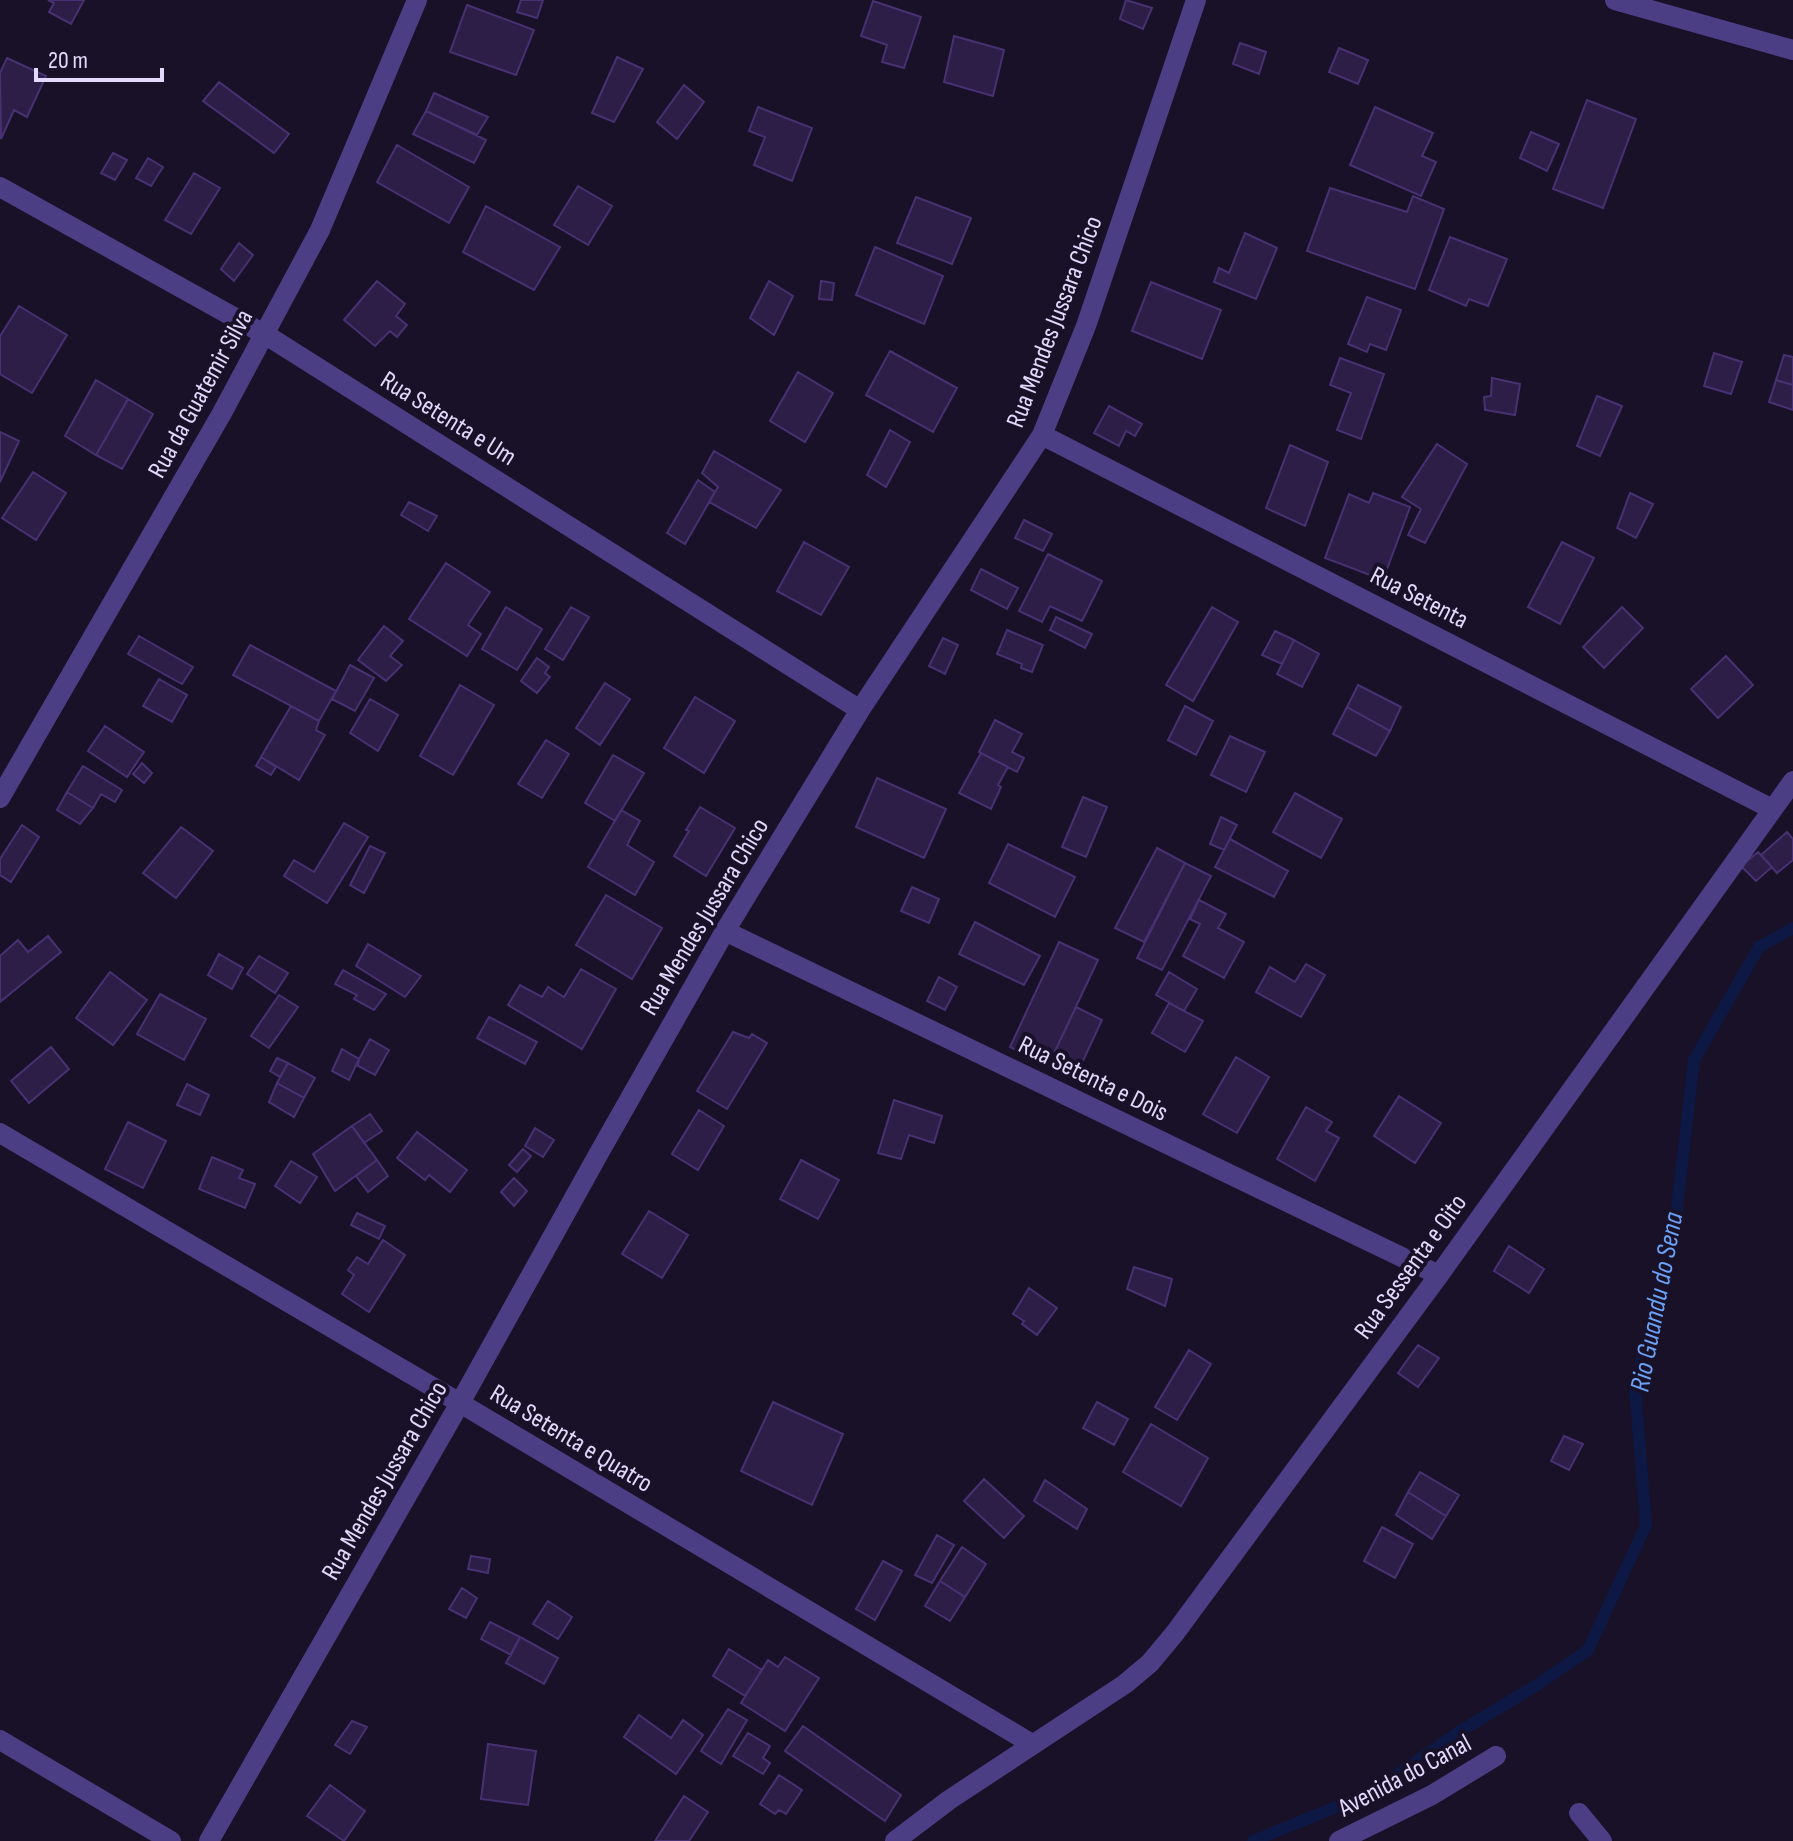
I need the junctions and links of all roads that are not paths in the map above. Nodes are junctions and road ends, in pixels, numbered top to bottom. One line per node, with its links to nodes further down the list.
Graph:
1 (417, 0): 6 (street, Rua da Guatemir Silva)
2 (1196, 0): 7 (street, Rua Mendes Jussara Chico)
3 (1615, 0): 4 (street)
4 (1793, 50)
5 (0, 187): 6 (street, Rua Setenta e Um)
6 (266, 335): 8 (street, Rua Setenta e Um); 10 (street, Rua da Guatemir Silva)
7 (1042, 435): 8 (street, Rua Mendes Jussara Chico); 11 (street, Rua Setenta)
8 (860, 710): 12 (street, Rua Mendes Jussara Chico)
9 (1793, 781): 11 (street, Rua Sessenta e Oito)
10 (0, 798)
11 (1772, 809): 14 (street, Rua Sessenta e Oito)
12 (725, 931): 14 (street, Rua Setenta e Dois); 15 (street, Rua Mendes Jussara Chico)
13 (0, 1133): 15 (street, Rua Setenta e Quatro)
14 (1439, 1275): 17 (street, Rua Sessenta e Oito)
15 (460, 1403): 17 (street, Rua Setenta e Quatro); 21 (street, Rua Mendes Jussara Chico)
16 (0, 1740): 20 (street)
17 (1032, 1744): 22 (street, Rua Sessenta e Oito)
18 (1496, 1756): 23 (street, Avenida do Canal)
19 (1579, 1813): 24 (street)
20 (171, 1841)
21 (209, 1841)
22 (895, 1841)
23 (1339, 1841)
24 (1602, 1841)

